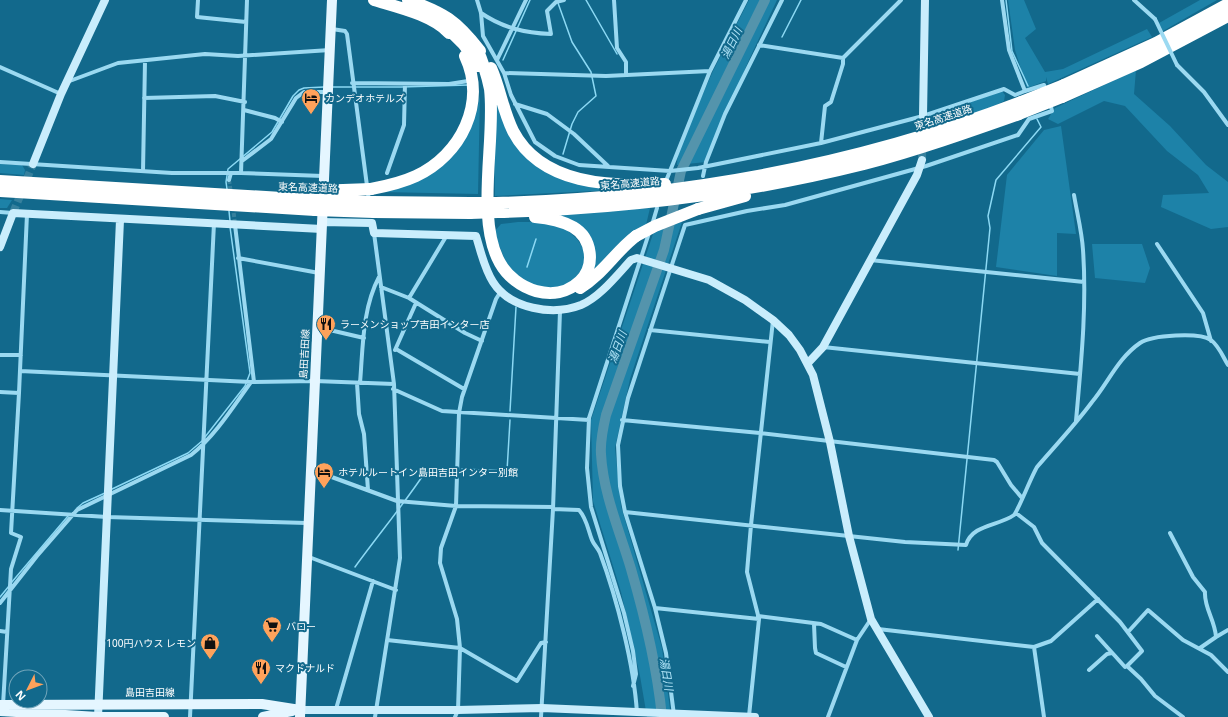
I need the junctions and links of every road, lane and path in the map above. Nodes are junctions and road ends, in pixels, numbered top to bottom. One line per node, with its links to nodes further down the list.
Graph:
1 (105, 0): 36 (street)
2 (198, 0): 20 (street)
3 (247, 0): 20 (street)
4 (332, 0): 22 (main road, 島田吉田線)
5 (374, 0): 21 (highway)
6 (408, 0): 25 (highway)
7 (477, 0): 18 (street)
8 (526, 0): 23 (street)
9 (614, 0): 34 (street)
10 (746, 0): 32 (street)
11 (782, 0): 24 (street)
12 (902, 0): 28 (street)
13 (925, 0): 47 (street)
14 (1002, 0): 44 (street)
15 (1134, 0): 49 (street, bridge)
16 (560, 1): 23 (street)
17 (1228, 4): 40 (highway, 東名高速道路)
18 (482, 13): 23 (street); 29 (street)
19 (1228, 16): 40 (highway, 東名高速道路)
20 (246, 22): 27 (street)
21 (444, 27): 67 (highway, bridge); 70 (highway, bridge)
22 (332, 29): 26 (main road, 島田吉田線); 37 (street)
23 (514, 29): 29 (street)
24 (759, 45): 28 (street); 56 (street)
25 (476, 46): 68 (highway); 72 (highway)
26 (330, 50): 27 (street); 39 (main road, 島田吉田線)
27 (245, 54): 30 (street); 43 (street)
28 (843, 58): 50 (street)
29 (497, 60): 33 (street)
30 (145, 61): 36 (street); 42 (street)
31 (0, 67): 41 (street)
32 (710, 71): 34 (street); 59 (street)
33 (504, 73): 34 (street); 45 (street)
34 (626, 75)
35 (468, 81): 38 (street)
36 (66, 82): 41 (street)
37 (352, 83): 38 (street); 74 (street)
38 (405, 84): 62 (street)
39 (328, 91): 48 (street); 63 (main road, 島田吉田線)
40 (1063, 91): 44 (highway, 東名高速道路, bridge)
41 (61, 94): 54 (street)
42 (144, 98): 43 (street); 58 (street)
43 (245, 102): 46 (street)
44 (1022, 102): 47 (street); 57 (street); 67 (highway, 東名高速道路); 67 (highway, 東名高速道路)
45 (515, 104): 55 (street); 55 (street)
46 (244, 110): 48 (street); 52 (street)
47 (923, 116): 50 (street)
48 (282, 122): 52 (street)
49 (1228, 125)
50 (820, 143): 56 (street)
51 (922, 160): 57 (street)
52 (242, 161): 61 (street)
53 (0, 162): 54 (street)
54 (33, 164): 58 (street)
55 (608, 166): 59 (street)
56 (706, 167): 59 (street); 67 (street)
57 (920, 168): 81 (street); 88 (street)
58 (143, 171): 60 (street)
59 (671, 171): 68 (street)
60 (230, 173): 61 (street); 64 (street)
61 (241, 173): 63 (street)
62 (387, 173)
63 (324, 176): 80 (main road, 島田吉田線)
64 (229, 180)
65 (0, 181): 70 (highway, 東名高速道路)
66 (0, 191): 70 (highway, 東名高速道路)
67 (697, 192): 68 (highway); 68 (highway, 東名高速道路); 81 (street)
68 (664, 193): 72 (highway, 東名高速道路); 87 (street)
69 (1074, 195): 92 (street)
70 (315, 200): 74 (highway, 東名高速道路, bridge)
71 (470, 211): 72 (highway, 東名高速道路, bridge); 74 (highway, 東名高速道路); 74 (highway, 東名高速道路)
72 (497, 211)
73 (0, 212): 75 (street)
74 (373, 212): 80 (street); 82 (street)
75 (13, 213): 76 (street); 85 (street)
76 (27, 214): 77 (street); 107 (street)
77 (120, 220): 78 (street); 114 (street)
78 (214, 224): 79 (street); 115 (street)
79 (232, 224): 80 (street); 86 (street)
80 (322, 225): 90 (main road, 島田吉田線)
81 (686, 226): 89 (street)
82 (374, 233): 83 (street); 91 (street)
83 (447, 235): 94 (street); 95 (street)
84 (1157, 244): 103 (street)
85 (0, 247)
86 (238, 258): 90 (street); 117 (street)
87 (641, 258): 89 (street); 97 (street); 125 (street)
88 (870, 260): 92 (street); 106 (street)
89 (670, 268): 98 (street); 100 (street)
90 (320, 273): 99 (main road, 島田吉田線)
91 (379, 277): 93 (street); 101 (street)
92 (1084, 282): 113 (street)
93 (381, 287): 95 (street); 108 (street)
94 (502, 291): 97 (street); 102 (street)
95 (409, 298): 96 (street)
96 (416, 303): 102 (street); 105 (street)
97 (560, 311): 124 (street)
98 (773, 320): 104 (street); 110 (street)
99 (317, 330): 101 (street); 116 (main road, 島田吉田線)
100 (650, 330): 104 (street); 126 (street)
101 (364, 338): 118 (street)
102 (482, 341): 120 (street)
103 (1211, 341): 111 (street); 127 (street)
104 (770, 342): 128 (street)
105 (396, 348): 108 (street); 120 (street)
106 (824, 348): 110 (street); 113 (street)
107 (20, 355): 109 (street); 112 (street)
108 (391, 355): 119 (street)
109 (0, 356)
110 (808, 363): 130 (street)
111 (1228, 365)
112 (20, 370): 114 (street); 122 (street)
113 (1080, 374): 127 (street)
114 (112, 376): 115 (street); 133 (street)
115 (207, 380): 117 (street); 129 (street)
116 (315, 381): 117 (street); 118 (street); 131 (main road, 島田吉田線)
117 (252, 382): 129 (street)
118 (358, 383): 119 (street); 132 (street)
119 (394, 386): 123 (street); 135 (street)
120 (464, 388): 123 (street)
121 (0, 392): 122 (street)
122 (19, 394): 140 (street)
123 (459, 412): 124 (street); 136 (street)
124 (555, 418): 125 (street); 138 (street)
125 (589, 420): 137 (street)
126 (622, 420): 128 (street); 142 (street)
127 (1076, 421): 134 (street)
128 (760, 433): 130 (street); 148 (street)
129 (204, 442): 133 (street); 146 (street)
130 (830, 442): 134 (street); 150 (street)
131 (311, 474): 132 (street); 147 (main road, 島田吉田線)
132 (368, 490): 135 (street)
133 (108, 492): 144 (street); 145 (street)
134 (1022, 498): 143 (street)
135 (399, 501): 136 (street); 153 (street)
136 (456, 506): 138 (street); 172 (street)
137 (591, 507): 141 (street); 179 (street)
138 (553, 508): 141 (street); 170 (street)
139 (0, 510): 140 (street)
140 (13, 510): 144 (street); 154 (street)
141 (582, 512): 179 (street)
142 (625, 512): 148 (street); 157 (street)
143 (1016, 513): 150 (street); 155 (street)
144 (73, 514): 145 (street); 154 (street)
145 (108, 517): 146 (street); 180 (street)
146 (199, 519): 147 (street); 181 (street)
147 (308, 524): 151 (main road, 島田吉田線)
148 (751, 525): 150 (street); 158 (street)
149 (1170, 533): 167 (street)
150 (849, 536): 159 (street)
151 (307, 556): 152 (street); 185 (main road, 島田吉田線)
152 (373, 581): 153 (street); 184 (street)
153 (396, 590): 168 (street)
154 (9, 591): 156 (street); 164 (street)
155 (1098, 599): 165 (street); 171 (street)
156 (0, 603)
157 (655, 608): 158 (street); 189 (street)
158 (759, 617): 160 (street); 195 (street)
159 (871, 619): 161 (street); 169 (street)
160 (814, 624): 169 (street); 176 (street)
161 (877, 629): 171 (street); 198 (street)
162 (1228, 630): 167 (street)
163 (0, 632): 164 (street)
164 (7, 632): 183 (street)
165 (1128, 632): 173 (street); 175 (street)
166 (1097, 636): 174 (street)
167 (1216, 637): 173 (street)
168 (387, 640): 172 (street); 186 (street)
169 (857, 640): 176 (street)
170 (546, 642): 172 (street); 182 (street)
171 (1034, 647): 199 (street)
172 (460, 648): 187 (street)
173 (1200, 648): 178 (street)
174 (1112, 653): 175 (street); 177 (street)
175 (1127, 666): 200 (street)
176 (846, 667): 197 (street)
177 (1089, 670)
178 (1228, 672)
179 (633, 686): 188 (street)
180 (99, 704): 181 (main road, 島田吉田線); 183 (main road, 島田吉田線); 190 (street)
181 (191, 704): 185 (main road, 島田吉田線); 192 (street)
182 (542, 708): 187 (street); 188 (street); 194 (street)
183 (2, 710): 190 (main road)
184 (336, 710): 185 (street); 186 (street)
185 (300, 713): 193 (main road)
186 (375, 713): 187 (street)
187 (457, 714)
188 (640, 714): 189 (street)
189 (673, 715): 195 (street)
190 (98, 717): 191 (main road)
191 (164, 717)
192 (190, 717)
193 (263, 717)
194 (541, 717)
195 (749, 717): 196 (street)
196 (755, 717)
197 (828, 717)
198 (930, 717)
199 (1044, 717)
200 (1183, 717)

